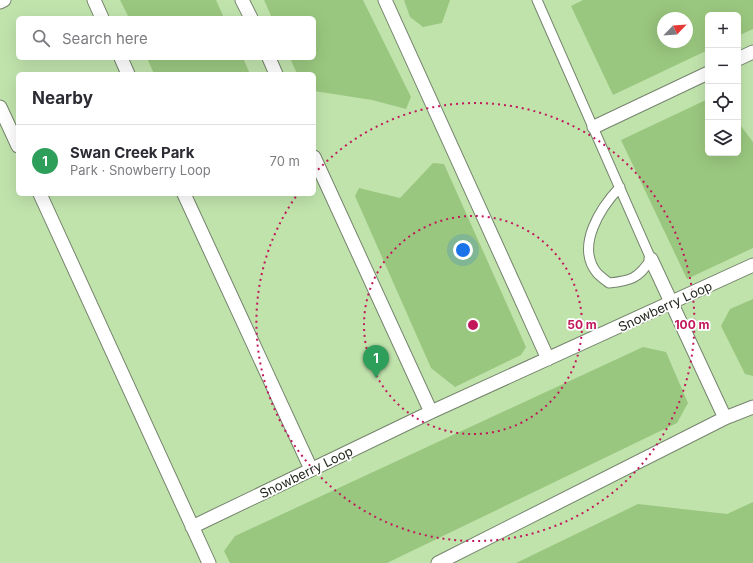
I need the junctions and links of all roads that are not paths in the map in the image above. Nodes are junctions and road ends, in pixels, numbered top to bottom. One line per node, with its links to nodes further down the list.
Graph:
1 (4, 0): 6 (street)
2 (94, 0): 7 (street)
3 (242, 0): 8 (street)
4 (385, 0): 26 (street)
5 (537, 0): 17 (lane)
6 (0, 2)
7 (101, 16)
8 (249, 16)
9 (753, 52): 10 (street)
10 (741, 58)
11 (122, 60): 13 (street)
12 (270, 60): 14 (street)
13 (127, 72)
14 (275, 72)
15 (705, 74): 17 (street)
16 (0, 107): 18 (street)
17 (594, 127): 20 (lane)
18 (16, 142)
19 (316, 161): 28 (street)
20 (620, 187): 23 (lane); 23 (lane)
21 (41, 196): 31 (street)
22 (185, 196): 30 (street)
23 (651, 259): 25 (street)
24 (753, 265): 25 (street, Snowberry Loop)
25 (671, 304): 26 (street, Snowberry Loop); 29 (street)
26 (548, 359): 28 (street, Snowberry Loop)
27 (753, 407): 29 (street)
28 (431, 412): 30 (street, Snowberry Loop)
29 (725, 418): 33 (street)
30 (311, 469): 31 (street, Snowberry Loop)
31 (192, 527): 32 (street)
32 (209, 563)
33 (438, 563)

